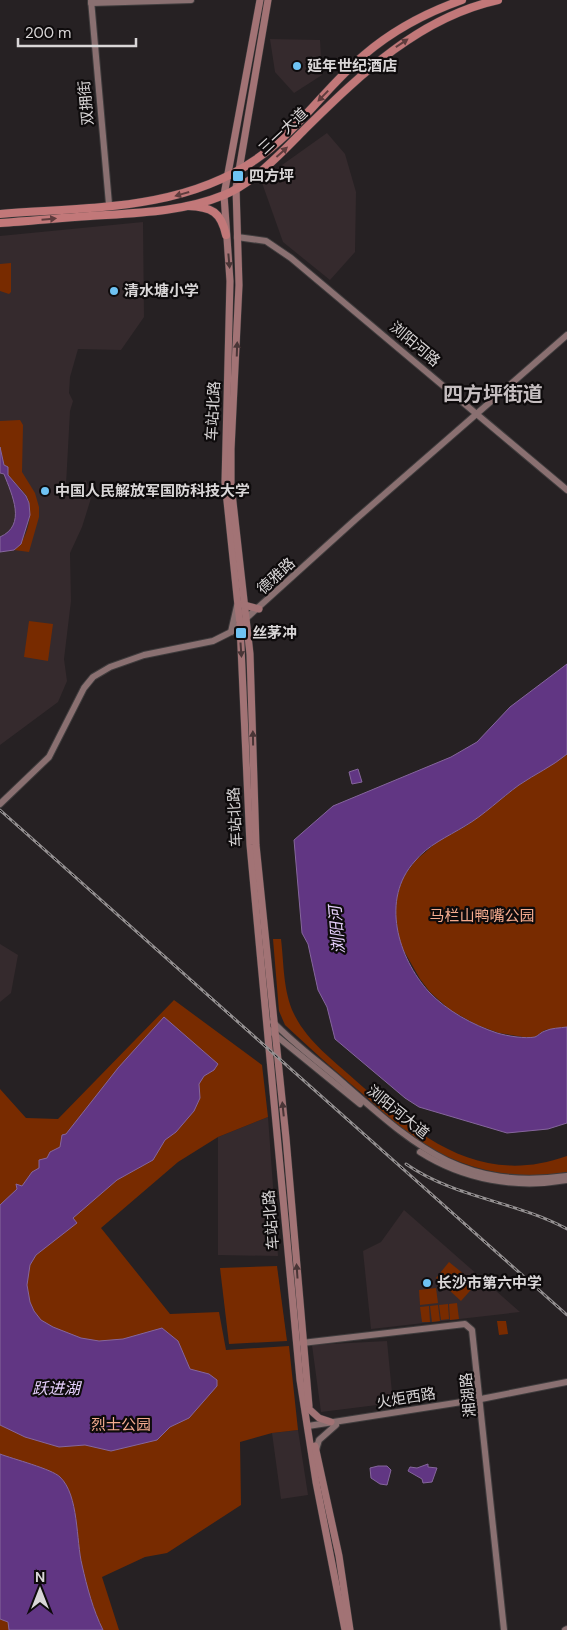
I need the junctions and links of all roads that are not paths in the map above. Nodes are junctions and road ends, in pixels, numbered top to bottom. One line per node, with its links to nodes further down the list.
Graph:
1 (191, 0): 6 (street)
2 (260, 0): 9 (main road, 车站北路)
3 (268, 0): 8 (main road, 车站北路)
4 (462, 0): 7 (highway, 三一大道)
5 (498, 0): 10 (highway, 三一大道, one-way to 5)
6 (91, 1): 12 (street, 双拥街)
7 (453, 2): 8 (highway, 三一大道, one-way to 8)
8 (238, 171): 9 (highway, 三一大道); 10 (main road, 车站北路)
9 (228, 176): 11 (main road, 车站北路); 12 (highway, 三一大道, one-way to 12)
10 (236, 188): 11 (highway, 三一大道); 17 (main road, 车站北路)
11 (224, 195): 13 (highway, 三一大道); 16 (main road, 车站北路)
12 (109, 204): 14 (highway, 三一大道)
13 (184, 205): 15 (highway, 三一大道, one-way to 13); 16 (highway)
14 (0, 214)
15 (0, 224)
16 (226, 235): 22 (main road, 车站北路, one-way to 22)
17 (237, 237): 20 (street, 浏阳河路); 22 (main road, 车站北路, one-way to 17)
18 (567, 335): 20 (street, 德雅路)
19 (567, 340): 20 (street)
20 (480, 415): 21 (street, 浏阳河路); 23 (street, 德雅路); 24 (street, 德雅路)
21 (567, 490)
22 (241, 605): 23 (main road); 24 (main road, 车站北路); 25 (street)
23 (258, 609): 24 (street, 德雅路)
24 (243, 625): 25 (street, 德雅路); 27 (street, 德雅路); 28 (main road, 车站北路, one-way to 24); 28 (main road, 车站北路, one-way to 28)
25 (231, 632): 26 (street, 德雅路)
26 (0, 804)
27 (0, 809)
28 (272, 1026): 29 (main road, 车站北路); 30 (street, 浏阳河大道); 37 (main road, 车站北路)
29 (275, 1036): 31 (street, 浏阳河大道); 32 (main road, 车站北路, one-way to 29)
30 (567, 1176)
31 (567, 1180)
32 (302, 1343): 34 (street, 湘湖路); 35 (main road, 车站北路)
33 (567, 1384): 34 (street, 火炬西路)
34 (482, 1401): 36 (street, 火炬西路); 41 (street, 湘湖路)
35 (309, 1409): 36 (main road); 37 (main road, 车站北路)
36 (333, 1424): 37 (street, 火炬西路); 38 (street)
37 (310, 1427): 38 (main road, 车站北路); 39 (main road, 车站北路)
38 (316, 1450): 40 (main road, 车站北路)
39 (345, 1630)
40 (350, 1630)
41 (504, 1630)

